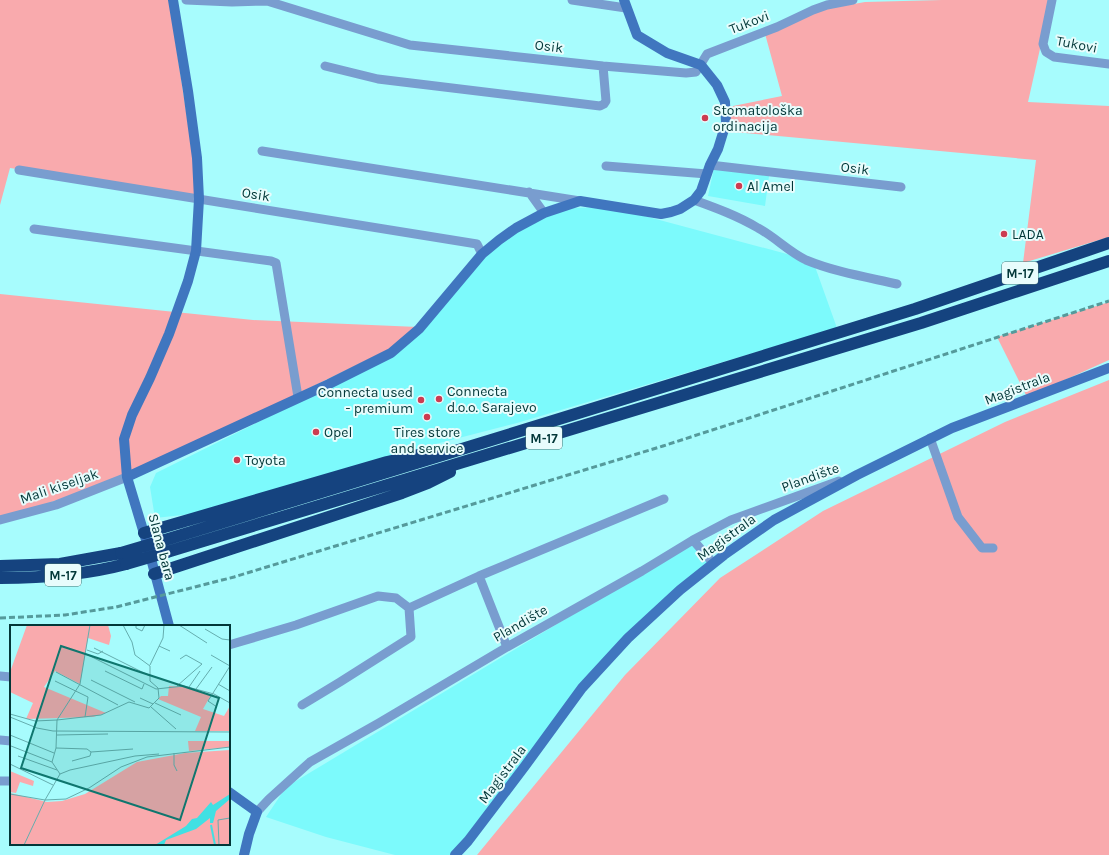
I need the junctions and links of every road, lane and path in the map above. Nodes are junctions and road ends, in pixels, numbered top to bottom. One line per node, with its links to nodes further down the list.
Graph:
1 (173, 0): 19 (main road, Slana bara)
2 (186, 0): 12 (street, Osik)
3 (572, 0): 7 (street)
4 (816, 0): 8 (street)
5 (853, 0): 8 (street, Tukovi)
6 (1052, 0): 9 (street, Tukovi)
7 (625, 4): 10 (main road)
8 (813, 10): 10 (street, Tukovi)
9 (1109, 64)
10 (701, 65): 12 (street, Osik); 15 (main road)
11 (325, 66): 12 (street)
12 (603, 66)
13 (262, 151): 18 (street)
14 (606, 166): 15 (street, Osik)
15 (709, 169): 17 (street, Osik); 20 (main road)
16 (19, 170): 19 (street, Osik)
17 (901, 187)
18 (529, 192): 21 (street); 22 (street)
19 (199, 199): 25 (main road, Slana bara); 26 (street, Osik)
20 (694, 200): 21 (main road); 28 (street)
21 (580, 202): 22 (main road)
22 (544, 213): 26 (main road)
23 (34, 229): 25 (street)
24 (1109, 243): 32 (highway, M-17)
25 (196, 251): 30 (street); 35 (main road, Slana bara)
26 (482, 254): 30 (main road)
27 (1109, 261): 33 (highway, M-17)
28 (897, 284)
29 (1109, 368): 31 (main road, Magistrala)
30 (298, 397): 35 (main road)
31 (930, 438): 34 (main road, Magistrala); 40 (street)
32 (475, 446): 38 (highway); 41 (highway, M-17, bridge)
33 (480, 457): 41 (highway, M-17, bridge); 44 (highway)
34 (857, 475): 39 (street, Plandište); 42 (main road, Magistrala)
35 (127, 477): 37 (street, Mali kiseljak); 38 (main road, Slana bara)
36 (664, 499): 45 (street)
37 (0, 520)
38 (144, 533): 44 (main road, Slana bara)
39 (693, 540): 42 (street); 50 (street, Plandište)
40 (992, 548)
41 (124, 559): 43 (highway, M-17); 46 (highway, M-17)
42 (714, 563): 59 (main road, Magistrala)
43 (0, 566)
44 (154, 574): 48 (main road, Slana bara)
45 (479, 576): 47 (street); 50 (street)
46 (0, 578)
47 (409, 608): 49 (street); 53 (street)
48 (169, 625)
49 (230, 645)
50 (507, 647): 57 (street, Plandište)
51 (0, 676): 52 (street)
52 (10, 677)
53 (302, 705)
54 (0, 740): 55 (street)
55 (10, 741)
56 (230, 793): 57 (main road)
57 (257, 812): 58 (main road, Plandište)
58 (244, 855)
59 (455, 855)

